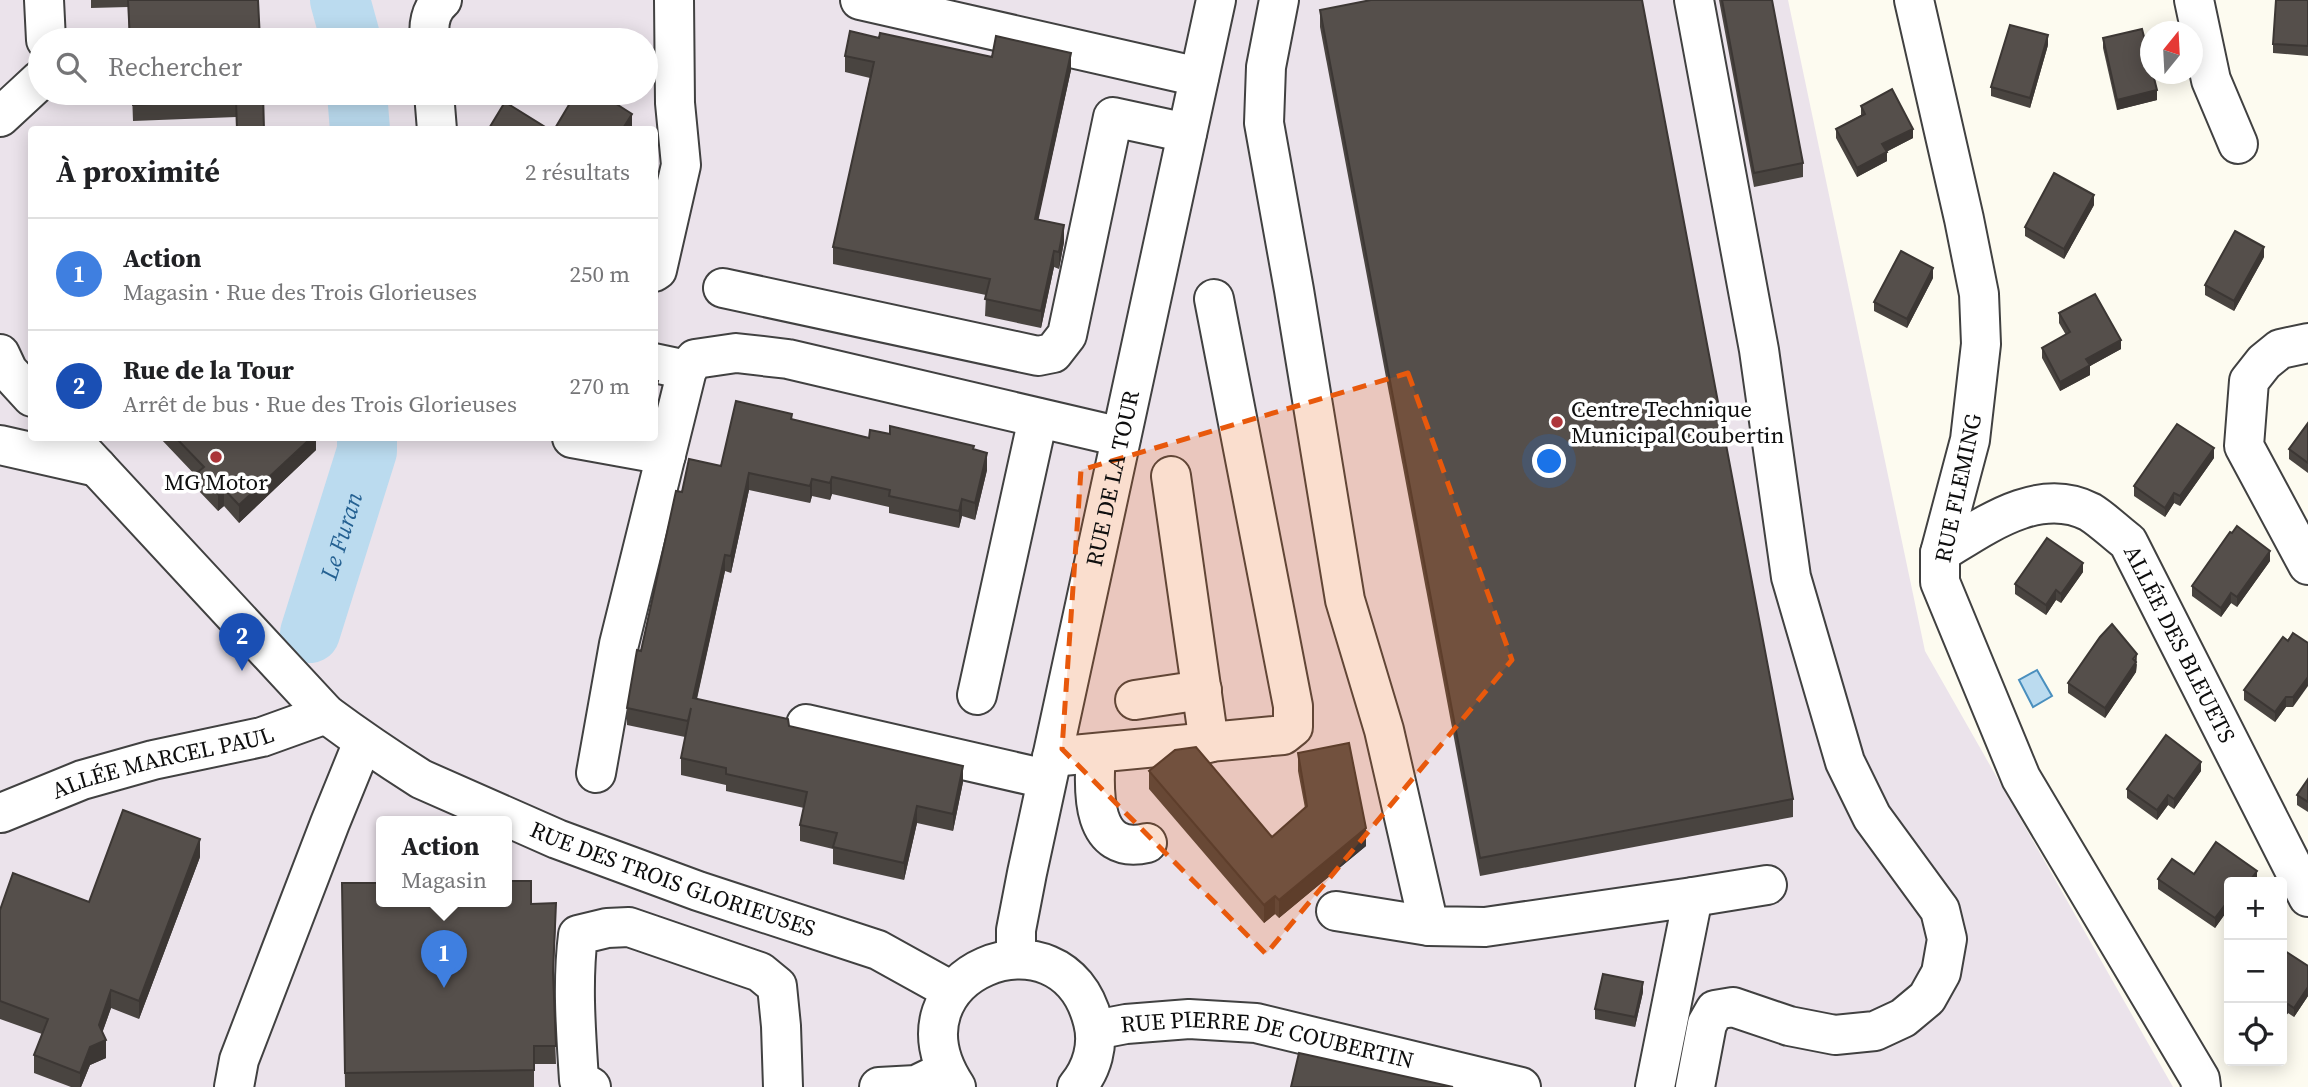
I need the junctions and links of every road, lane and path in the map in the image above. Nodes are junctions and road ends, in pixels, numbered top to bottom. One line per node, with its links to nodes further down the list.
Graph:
1 (44, 0): 10 (street)
2 (442, 0): 11 (street)
3 (674, 0): 21 (street)
4 (860, 0): 12 (street)
5 (1216, 0): 13 (street, RUE DE LA TOUR)
6 (1279, 0): 54 (street)
7 (1694, 0): 66 (street)
8 (1914, 0): 34 (street, RUE FLEMING)
9 (2194, 0): 20 (street)
10 (45, 28)
11 (428, 28)
12 (1125, 60): 13 (street); 17 (street)
13 (1199, 77): 19 (street, RUE DE LA TOUR)
14 (28, 91): 16 (street)
15 (435, 105): 18 (street)
16 (0, 117)
17 (1113, 117): 19 (street); 22 (street)
18 (437, 126)
19 (1187, 133): 27 (street, RUE DE LA TOUR)
20 (2238, 145)
21 (658, 266)
22 (723, 288)
23 (1214, 299): 42 (street)
24 (2308, 344): 35 (street)
25 (671, 366): 26 (street); 31 (street)
26 (1038, 418): 27 (street); 37 (street)
27 (1121, 438): 44 (street, RUE DE LA TOUR)
28 (73, 441): 32 (street, RUE DES TROIS GLORIEUSES)
29 (590, 441): 31 (street)
30 (0, 445): 32 (street)
31 (666, 454): 45 (street)
32 (97, 467): 39 (street, RUE DES TROIS GLORIEUSES)
33 (1171, 476): 36 (street)
34 (1940, 553): 52 (street, ALLÉE DES BLEUETS); 67 (street, RUE FLEMING)
35 (2308, 565)
36 (1202, 690): 38 (street); 42 (street)
37 (977, 695)
38 (1135, 700)
39 (326, 714): 41 (street, RUE DES TROIS GLORIEUSES); 46 (street, ALLÉE MARCEL PAUL)
40 (806, 724): 44 (street)
41 (363, 742): 47 (street, RUE DES TROIS GLORIEUSES); 59 (street)
42 (1209, 743): 43 (street)
43 (1096, 754): 44 (street); 49 (street)
44 (1049, 768): 55 (street, RUE DE LA TOUR)
45 (596, 773)
46 (1, 813)
47 (505, 816)
48 (512, 819): 56 (street, RUE DES TROIS GLORIEUSES)
49 (1147, 843)
50 (1767, 885): 51 (street)
51 (1693, 897): 54 (street); 65 (street)
52 (2308, 897)
53 (1336, 911): 54 (street)
54 (1429, 926)
55 (1016, 958): 56 (street); 57 (street)
56 (952, 991): 58 (street)
57 (1095, 1030): 63 (street); 64 (street, RUE PIERRE DE COUBERTIN)
58 (950, 1079): 62 (street)
59 (234, 1087)
60 (591, 1087): 61 (street)
61 (783, 1087)
62 (879, 1087)
63 (1077, 1087)
64 (1521, 1087)
65 (1655, 1087)
66 (1695, 1087)
67 (2201, 1087)

